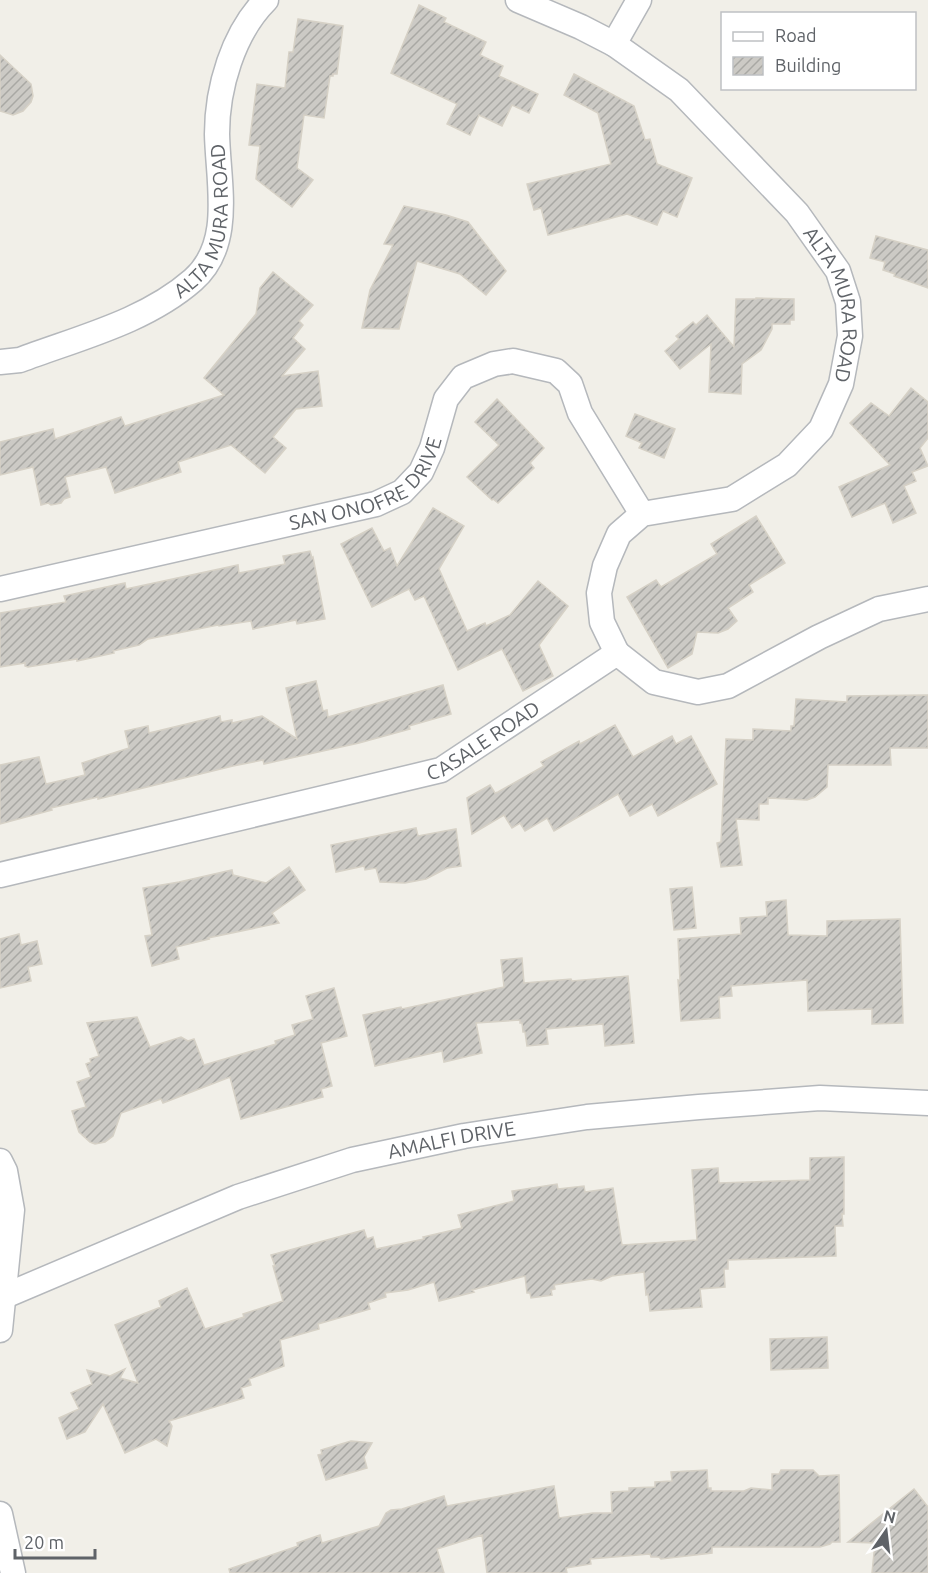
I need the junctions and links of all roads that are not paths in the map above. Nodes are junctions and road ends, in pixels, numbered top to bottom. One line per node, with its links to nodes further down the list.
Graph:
1 (266, 0): 5 (street, ALTA MURA ROAD)
2 (518, 0): 4 (street, ALTA MURA ROAD)
3 (639, 0): 4 (street)
4 (614, 44): 6 (street, ALTA MURA ROAD)
5 (0, 362)
6 (642, 514): 7 (street, SAN ONOFRE DRIVE); 9 (street)
7 (0, 590)
8 (928, 599): 9 (street)
9 (617, 653): 10 (street, CASALE ROAD)
10 (0, 875)
11 (928, 1103): 13 (street, AMALFI DRIVE)
12 (0, 1161): 13 (street)
13 (2, 1297): 14 (street)
14 (0, 1330)
15 (0, 1514): 16 (street)
16 (13, 1573)

